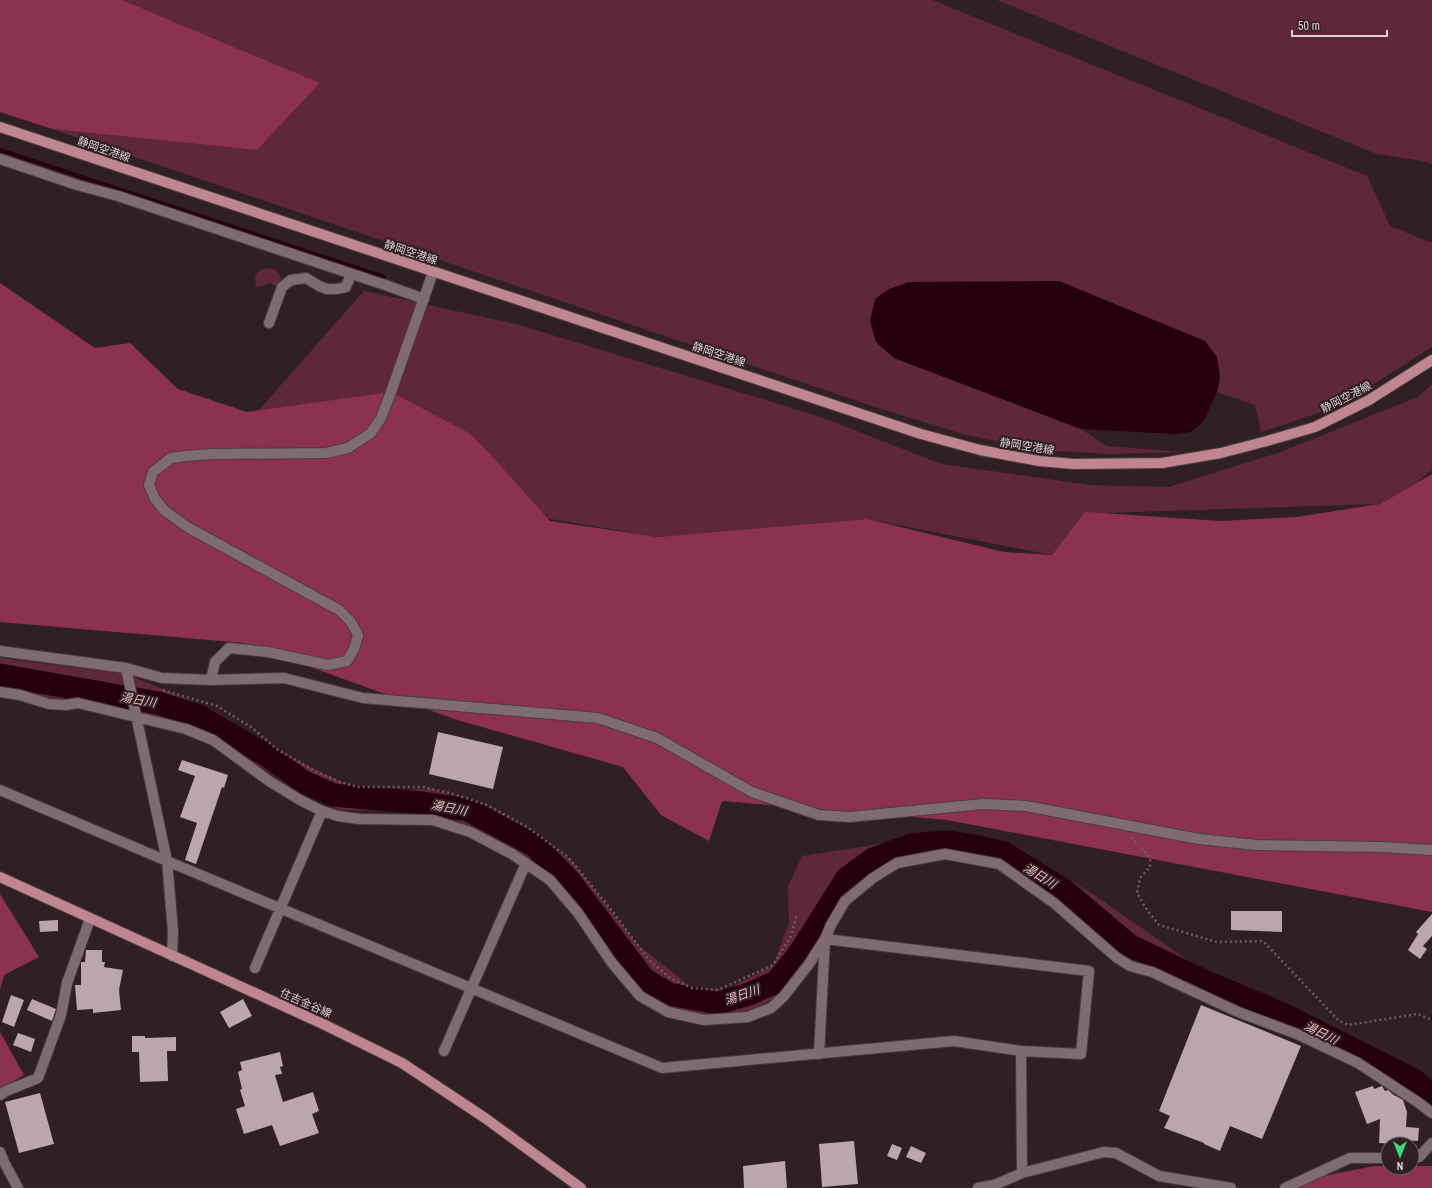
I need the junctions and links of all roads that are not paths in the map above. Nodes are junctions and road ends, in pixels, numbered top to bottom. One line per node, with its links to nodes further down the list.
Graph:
1 (0, 127): 3 (main road, 静岡空港線)
2 (0, 159): 4 (street)
3 (434, 272): 5 (street); 7 (main road, 静岡空港線)
4 (351, 274): 5 (street); 6 (street)
5 (424, 299): 10 (street)
6 (269, 323)
7 (1432, 360)
8 (0, 651): 9 (street)
9 (126, 668): 10 (street); 12 (street)
10 (211, 680): 15 (street)
11 (0, 692): 12 (street)
12 (136, 717): 14 (street); 16 (street)
13 (0, 790): 16 (street)
14 (322, 811): 17 (street); 19 (street)
15 (1432, 850)
16 (166, 861): 19 (street); 22 (street)
17 (526, 863): 21 (street); 24 (street)
18 (0, 877): 20 (main road, 住吉金谷線)
19 (279, 908): 23 (street); 24 (street)
20 (90, 919): 22 (main road, 住吉金谷線); 28 (street)
21 (825, 939): 26 (street); 27 (street); 29 (street)
22 (172, 956): 36 (main road, 住吉金谷線)
23 (255, 968)
24 (471, 988): 25 (street); 27 (street)
25 (444, 1051)
26 (1021, 1051): 27 (street); 34 (street)
27 (820, 1054)
28 (0, 1095)
29 (1432, 1113)
30 (1432, 1143): 32 (street)
31 (0, 1152): 35 (street)
32 (1420, 1156)
33 (1380, 1158): 39 (street)
34 (1022, 1173): 37 (street); 38 (street)
35 (18, 1188)
36 (581, 1188)
37 (978, 1188)
38 (1231, 1188)
39 (1286, 1188)

